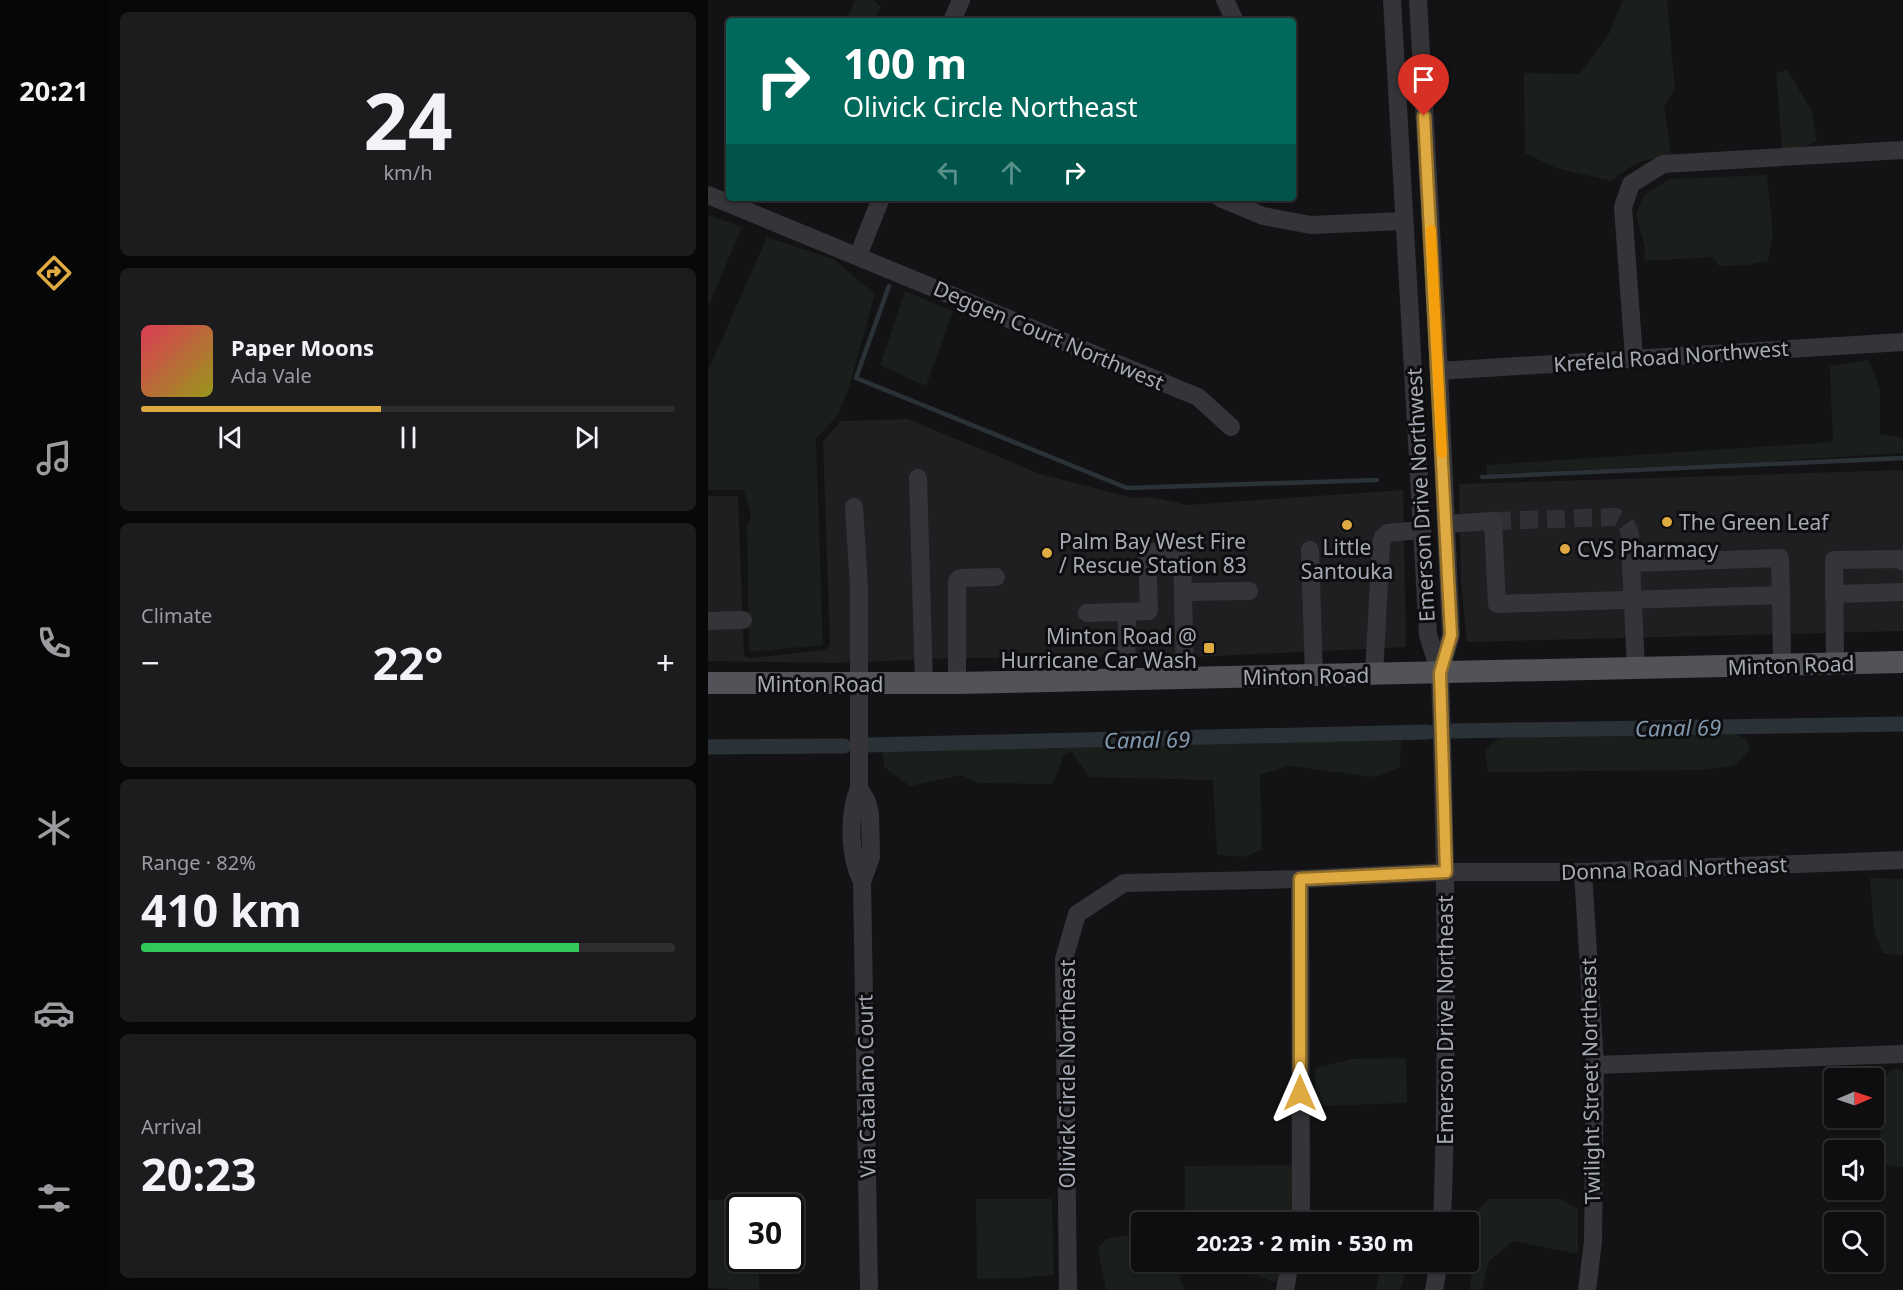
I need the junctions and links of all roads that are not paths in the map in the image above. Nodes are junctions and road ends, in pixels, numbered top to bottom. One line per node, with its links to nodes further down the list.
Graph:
1 (961, 0): 5 (street)
2 (1225, 0): 6 (street)
3 (1392, 0): 11 (street, Emerson Drive Northwest)
4 (1418, 0): 15 (street, Emerson Drive Northwest)
5 (953, 18)
6 (1234, 18)
7 (1903, 150): 14 (street)
8 (708, 195): 12 (street, Deggen Court Northwest)
9 (881, 201): 12 (street)
10 (1227, 201): 11 (street)
11 (1403, 221): 20 (street, Emerson Drive Northwest)
12 (858, 256): 16 (street, Deggen Court Northwest)
13 (1903, 342): 14 (street, Krefeld Road Northwest)
14 (1634, 358): 15 (street, Krefeld Road Northwest)
15 (1439, 371): 19 (street, Emerson Drive Northwest)
16 (1231, 427)
17 (918, 478): 46 (street)
18 (854, 507): 45 (street, Via Catalano Court)
19 (1446, 524): 29 (street); 38 (street, Emerson Drive Northwest)
20 (1422, 530): 38 (street, Emerson Drive Northwest); 39 (street)
21 (1310, 550): 40 (street)
22 (1903, 561): 27 (street)
23 (996, 577): 44 (street)
24 (1249, 591): 25 (street)
25 (1183, 592): 30 (street); 41 (street)
26 (1903, 592): 27 (street)
27 (1834, 594): 35 (street)
28 (1781, 595): 29 (street); 29 (street); 36 (street)
29 (1633, 600): 37 (street)
30 (1127, 612): 31 (street); 42 (street)
31 (1087, 613)
32 (742, 620): 33 (street)
33 (708, 621)
34 (1903, 662): 35 (main road, Minton Road)
35 (1835, 663): 36 (main road, Minton Road)
36 (1782, 665): 37 (main road, Minton Road)
37 (1636, 668): 38 (main road, Minton Road)
38 (1440, 673): 39 (main road, Minton Road); 48 (street, Emerson Drive Northeast)
39 (1374, 675): 40 (main road, Minton Road)
40 (1314, 676): 41 (main road, Minton Road)
41 (1185, 679): 42 (main road, Minton Road)
42 (1126, 680): 44 (main road, Minton Road)
43 (708, 683): 45 (main road, Minton Road)
44 (957, 683): 46 (main road, Minton Road)
45 (858, 684): 46 (main road, Minton Road); 57 (street, Via Catalano Court)
46 (924, 684)
47 (1903, 860): 49 (street, Donna Road Northeast)
48 (1446, 872): 49 (street, Donna Road Northeast); 50 (street, Olivick Circle Northeast); 54 (street, Emerson Drive Northeast)
49 (1583, 872): 52 (street, Twilight Street Northeast)
50 (1300, 879): 53 (street); 58 (street, Olivick Circle Northeast)
51 (1903, 1054): 52 (street)
52 (1594, 1065): 61 (street, Twilight Street Northeast)
53 (1300, 1212)
54 (1442, 1212)
55 (1288, 1272): 59 (street)
56 (1437, 1272): 60 (street)
57 (869, 1290)
58 (1068, 1290)
59 (1285, 1290)
60 (1434, 1290)
61 (1587, 1290)

